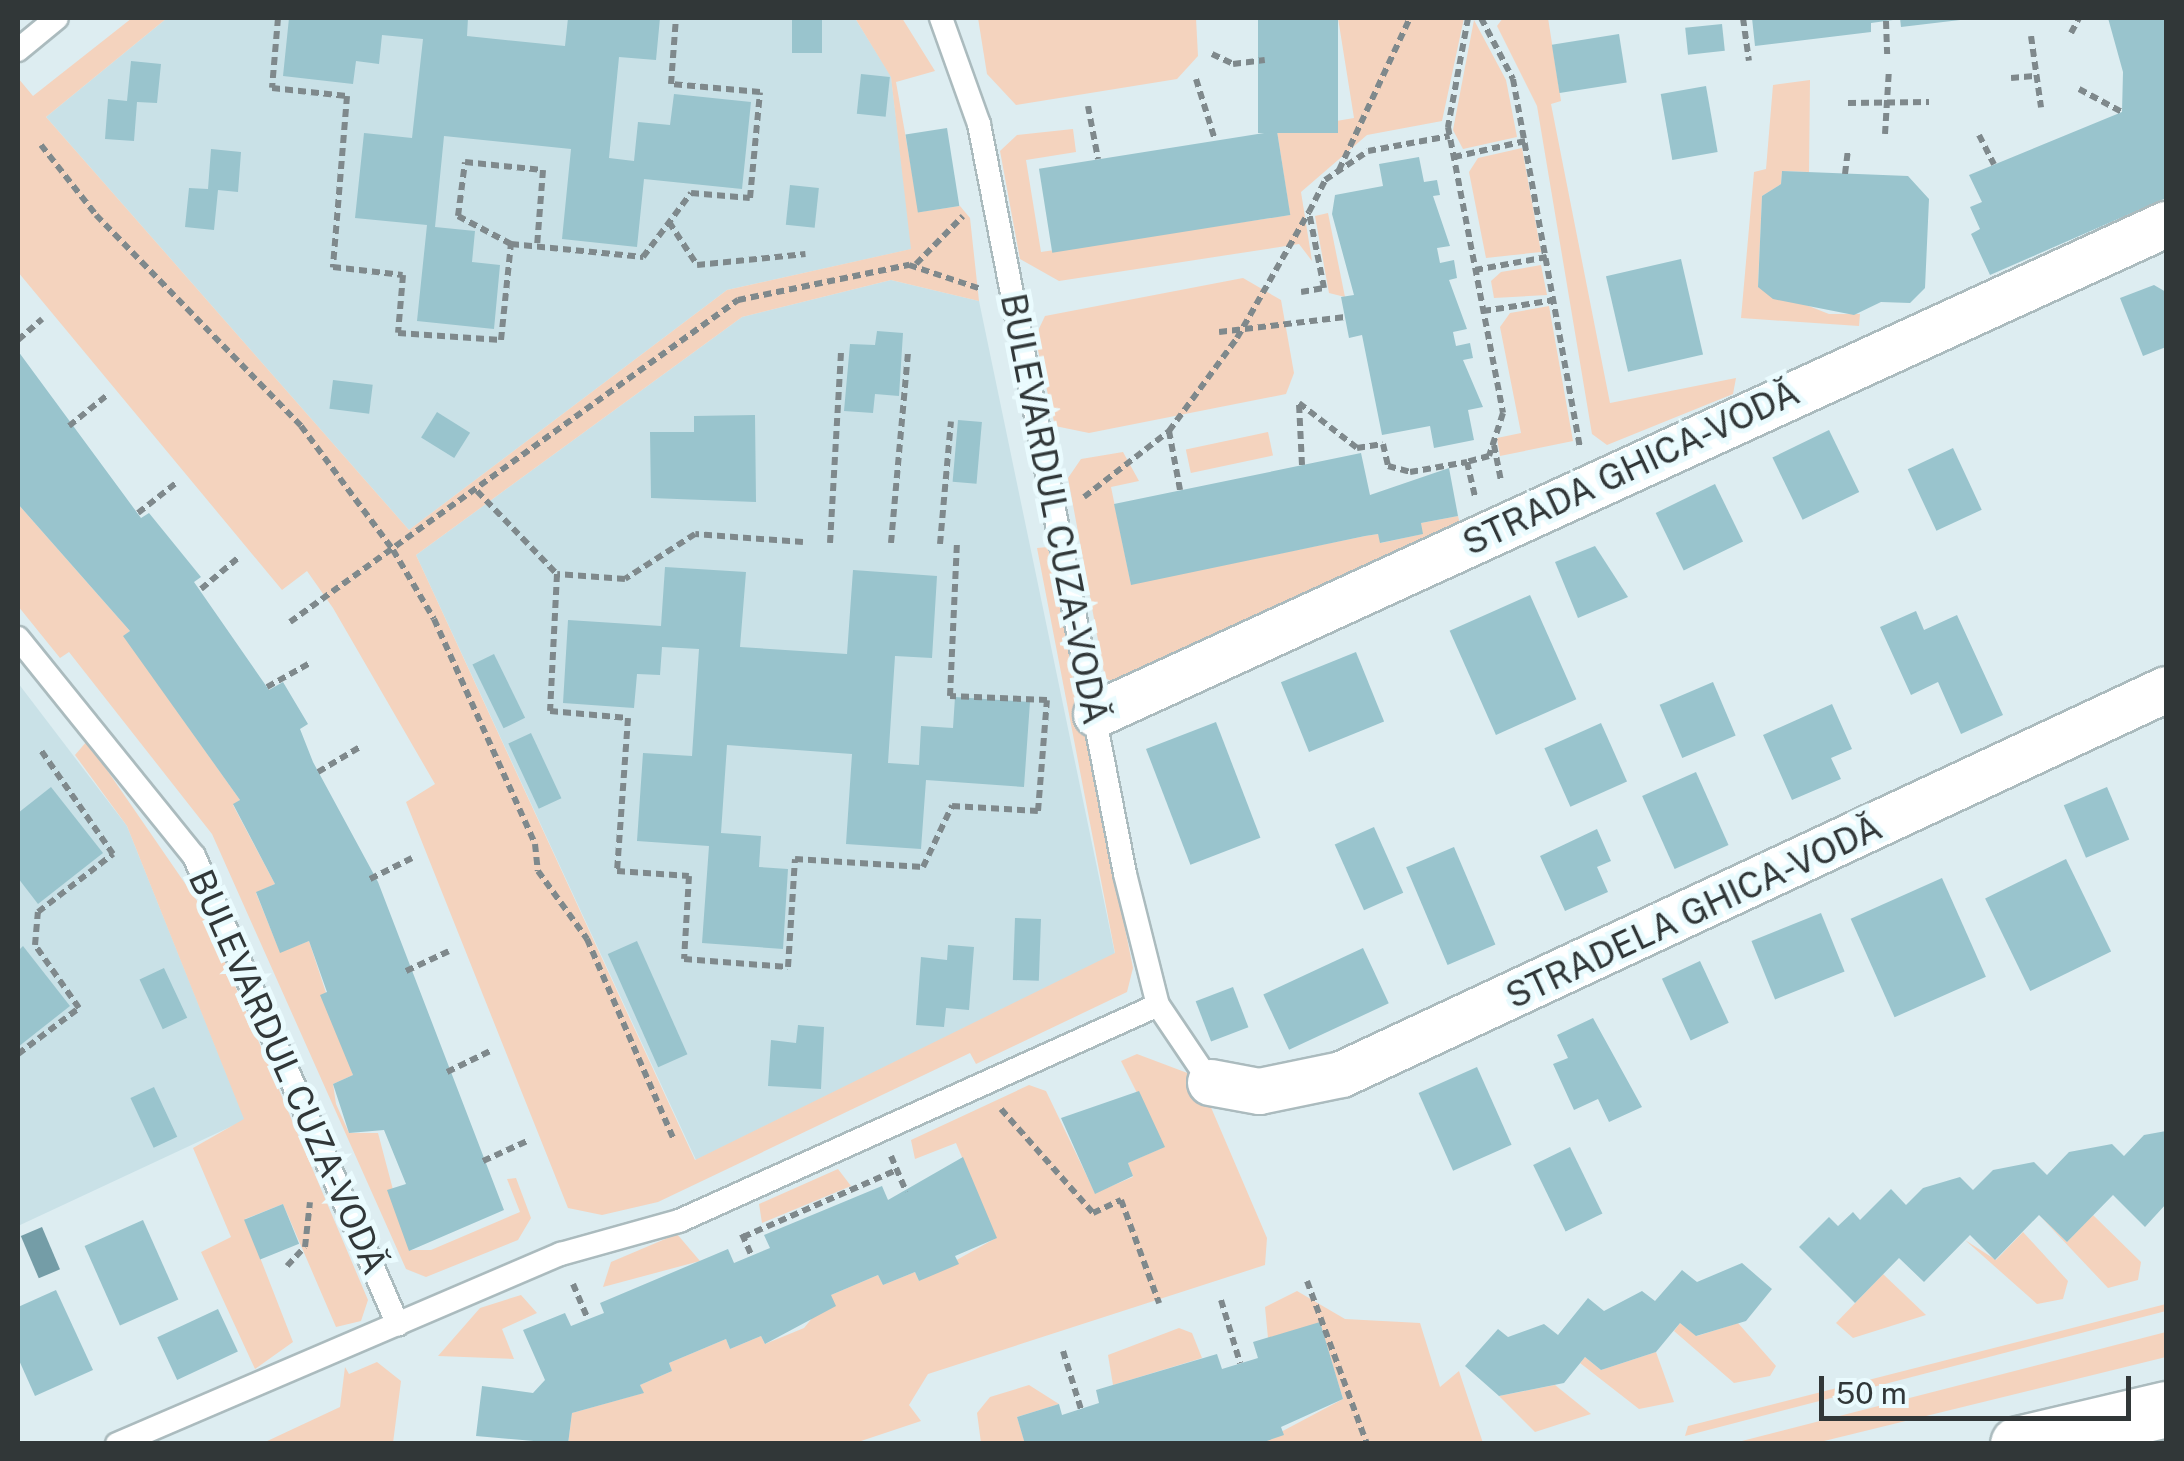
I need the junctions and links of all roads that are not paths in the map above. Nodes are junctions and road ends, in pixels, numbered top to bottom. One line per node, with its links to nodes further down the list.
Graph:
1 (58, 18): 3 (lane)
2 (941, 18): 7 (lane, BULEVARDUL CUZA-VODĂ)
3 (18, 50)
4 (2166, 224): 7 (street, STRADA GHICA-VODĂ)
5 (18, 638): 10 (lane, BULEVARDUL CUZA-VODĂ)
6 (2166, 689): 9 (street, STRADELA GHICA-VODĂ)
7 (1096, 714): 8 (lane, BULEVARDUL CUZA-VODĂ)
8 (1158, 1005): 9 (lane, BULEVARDUL CUZA-VODĂ); 10 (lane)
9 (1210, 1082)
10 (398, 1325): 12 (lane)
11 (2166, 1409): 14 (main road)
12 (167, 1433): 13 (lane)
13 (117, 1444)
14 (2018, 1444)

